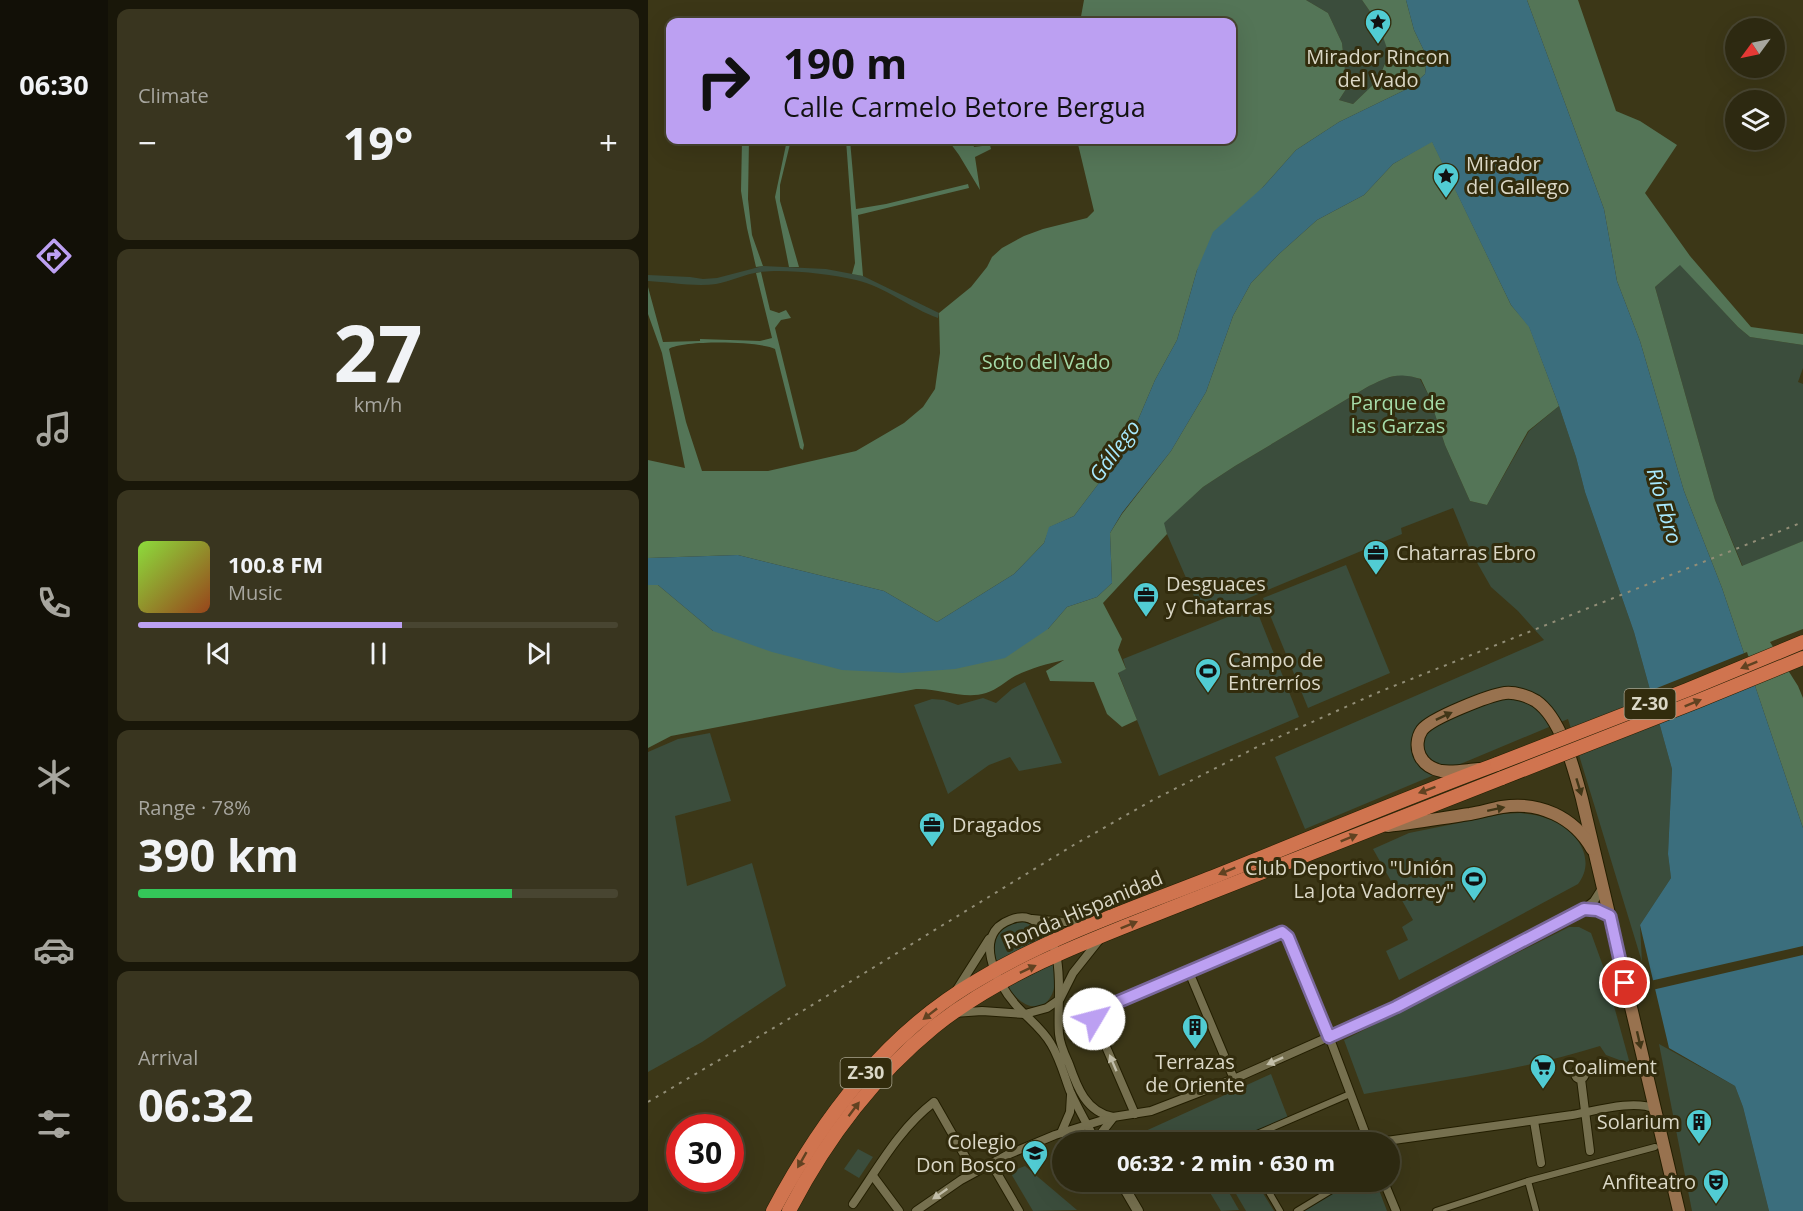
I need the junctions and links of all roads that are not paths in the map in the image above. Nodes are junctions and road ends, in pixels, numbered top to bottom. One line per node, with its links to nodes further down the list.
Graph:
1 (1803, 642): 3 (highway, Ronda Hispanidad / Z-30, one-way to 3, bridge)
2 (1803, 658): 4 (highway, Ronda Hispanidad / Z-30, one-way to 2, bridge)
3 (1482, 770): 5 (main road, one-way to 5); 10 (highway, Ronda Hispanidad / Z-30, one-way to 10)
4 (1376, 827): 5 (main road, one-way to 5); 12 (highway, Ronda Hispanidad / Z-30, one-way to 4)
5 (1597, 858): 6 (main road)
6 (1604, 886): 7 (street); 8 (main road)
7 (1584, 909): 8 (street); 21 (street)
8 (1610, 916): 26 (main road, one-way to 26)
9 (1030, 918): 10 (street); 11 (street); 13 (street)
10 (1097, 922): 13 (highway, Ronda Hispanidad / Z-30)
11 (992, 936): 16 (street); 17 (street)
12 (1102, 936): 14 (highway, Ronda Hispanidad / Z-30); 18 (street)
13 (1051, 942): 14 (street); 16 (highway, Ronda Hispanidad / Z-30)
14 (1056, 956): 16 (highway, Ronda Hispanidad / Z-30, one-way to 14); 18 (street)
15 (1189, 972): 21 (street); 22 (street); 30 (street, one-way to 15)
16 (998, 976): 17 (highway, Ronda Hispanidad / Z-30); 19 (highway, Ronda Hispanidad / Z-30); 20 (street)
17 (952, 996): 56 (highway, Ronda Hispanidad / Z-30, one-way to 56)
18 (1060, 999): 20 (street); 31 (street)
19 (954, 1013): 20 (street); 57 (highway, Ronda Hispanidad / Z-30, one-way to 19)
20 (1025, 1014): 24 (street)
21 (1329, 1037): 22 (street, one-way to 22); 25 (street)
22 (1234, 1079): 30 (street)
23 (1581, 1079): 29 (street)
24 (1071, 1092): 33 (street); 34 (street)
25 (1350, 1094): 38 (street); 39 (street)
26 (1652, 1095): 27 (street); 28 (main road)
27 (1642, 1105): 28 (street); 29 (street)
28 (1655, 1109): 67 (main road)
29 (1585, 1112): 32 (street); 43 (street)
30 (1135, 1114): 31 (street)
31 (1113, 1117): 33 (street); 37 (street)
32 (1534, 1120): 41 (street); 45 (street)
33 (1087, 1125): 35 (street); 36 (street)
34 (1061, 1132)
35 (1064, 1132)
36 (1091, 1132)
37 (1102, 1132)
38 (1261, 1132)
39 (1366, 1132)
40 (1052, 1136): 44 (street)
41 (1400, 1139)
42 (1655, 1147): 46 (street)
43 (1590, 1151): 46 (street)
44 (991, 1163): 47 (street); 60 (street)
45 (1541, 1163): 49 (street)
46 (1592, 1164): 49 (street)
47 (974, 1172): 48 (street); 59 (street, one-way to 59)
48 (873, 1176): 55 (street); 58 (street)
49 (1544, 1177): 50 (street)
50 (1528, 1181): 65 (street); 66 (street)
51 (1127, 1192): 61 (street)
52 (1269, 1192): 62 (street)
53 (1328, 1192): 63 (street)
54 (1388, 1192): 64 (street)
55 (853, 1204)
56 (773, 1211)
57 (789, 1211)
58 (899, 1211)
59 (916, 1211)
60 (1019, 1211)
61 (1138, 1211)
62 (1280, 1211)
63 (1297, 1211)
64 (1396, 1211)
65 (1436, 1211)
66 (1536, 1211)
67 (1679, 1211)

